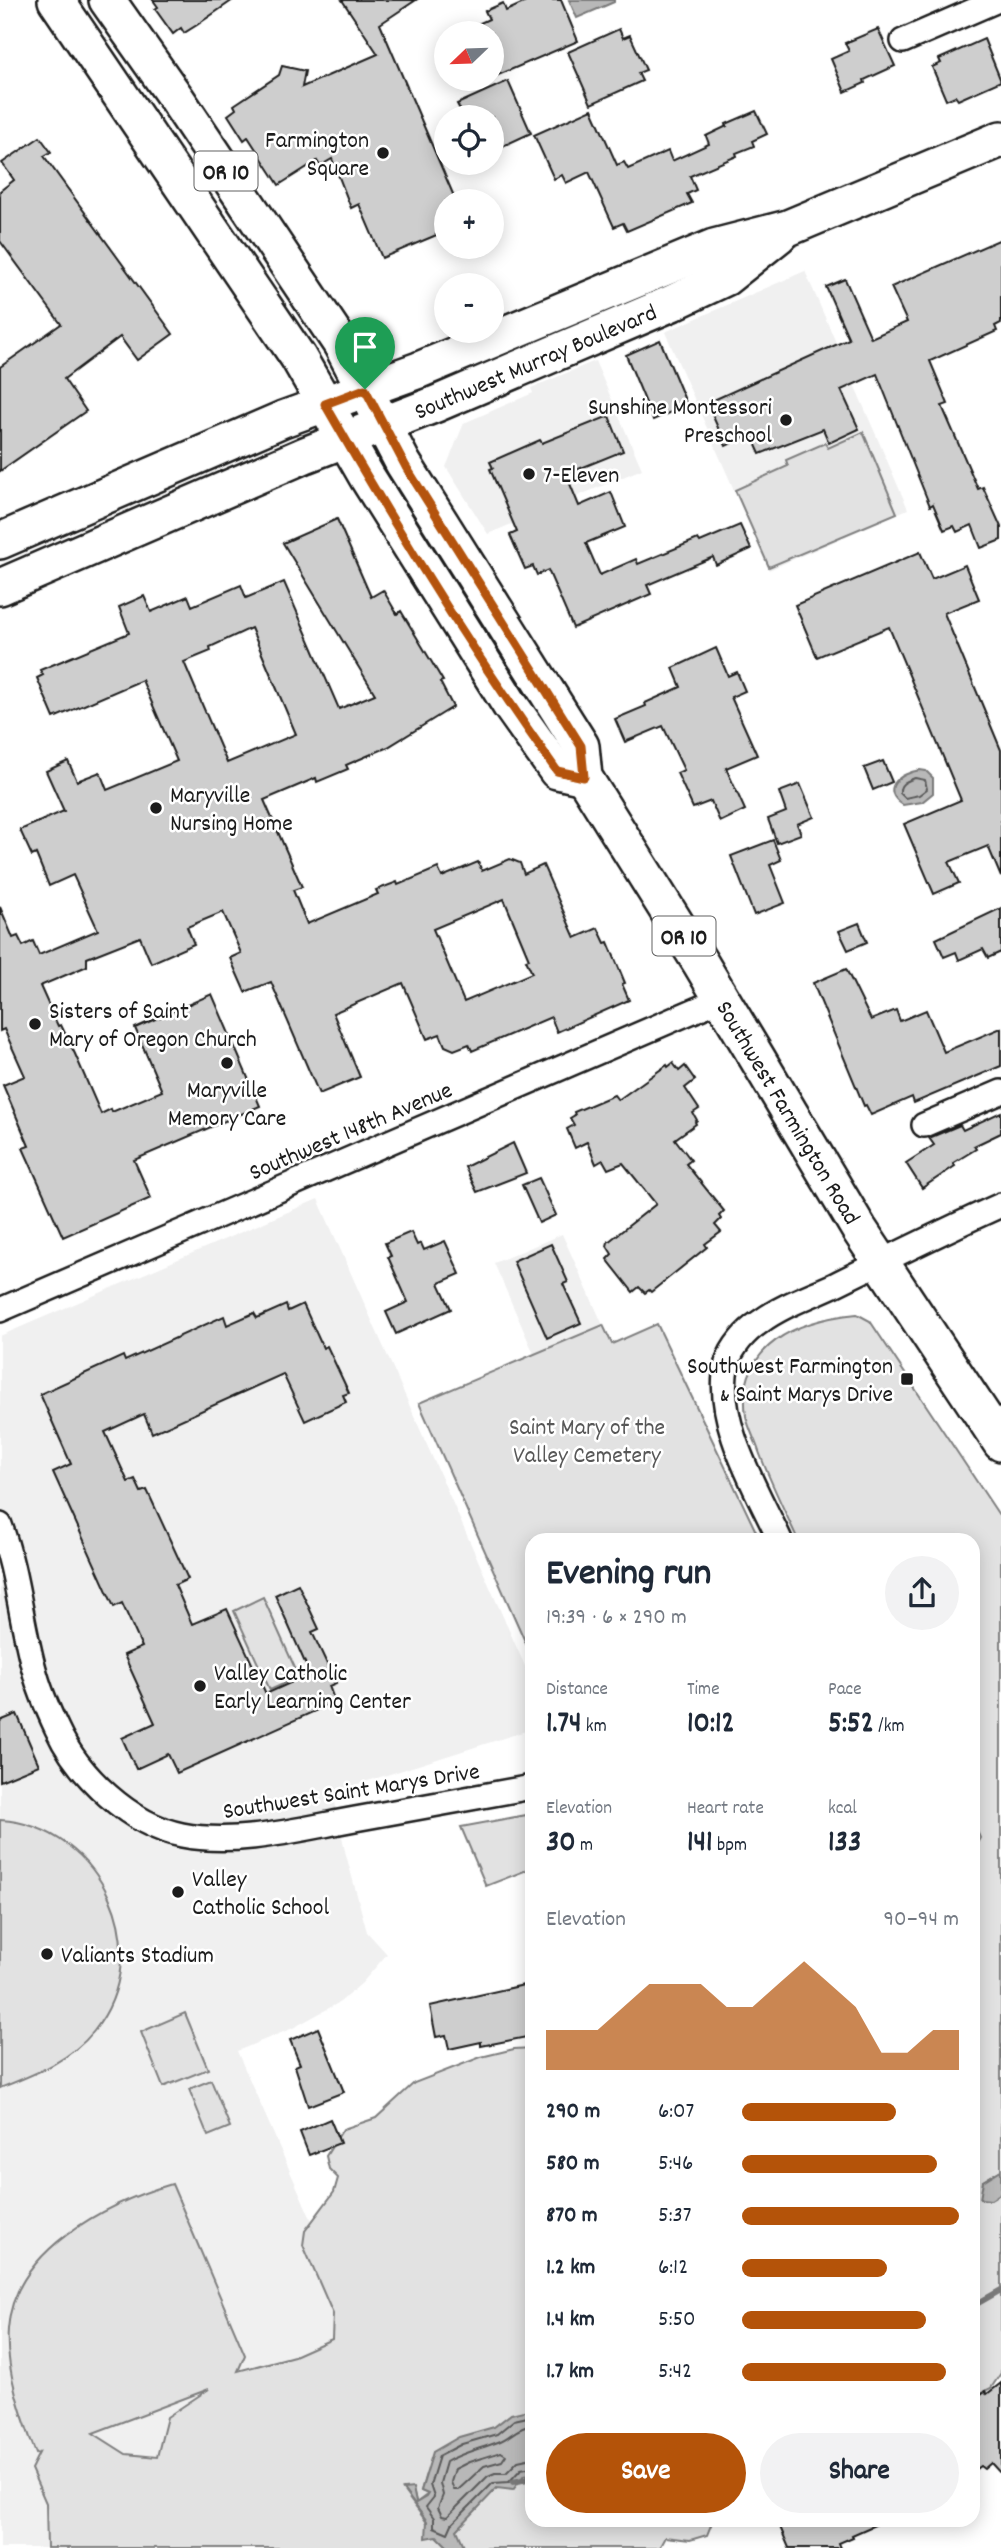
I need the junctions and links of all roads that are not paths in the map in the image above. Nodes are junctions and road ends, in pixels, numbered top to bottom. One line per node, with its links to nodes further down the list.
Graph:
1 (56, 0): 8 (main road, OR 10)
2 (107, 0): 7 (main road, Southwest Farmington Road / OR 10)
3 (998, 0): 4 (street)
4 (903, 41)
5 (1001, 139): 6 (main road, Southwest Murray Boulevard)
6 (788, 228): 7 (main road, Southwest Murray Boulevard); 9 (main road, Southwest Murray Boulevard)
7 (365, 389): 8 (main road, Southwest Murray Boulevard); 9 (main road, Southwest Farmington Road / OR 10)
8 (325, 404): 10 (main road, OR 10); 11 (main road, Southwest Murray Boulevard)
9 (383, 424): 10 (main road, Southwest Murray Boulevard); 13 (main road, Southwest Farmington Road / OR 10)
10 (345, 439): 12 (main road, Southwest Murray Boulevard); 13 (main road, OR 10)
11 (0, 541)
12 (0, 587)
13 (584, 777): 14 (main road, Southwest Farmington Road / OR 10)
14 (721, 999): 18 (main road, Southwest Farmington Road / OR 10); 19 (street, Southwest 148th Avenue)
15 (1001, 1093): 16 (street)
16 (924, 1125)
17 (1001, 1206): 18 (street)
18 (881, 1261): 20 (main road, Southwest Farmington Road / OR 10); 22 (street)
19 (0, 1310)
20 (1001, 1443)
21 (0, 1525): 23 (street, Southwest Saint Marys Drive)
22 (777, 1533)
23 (525, 1788)

